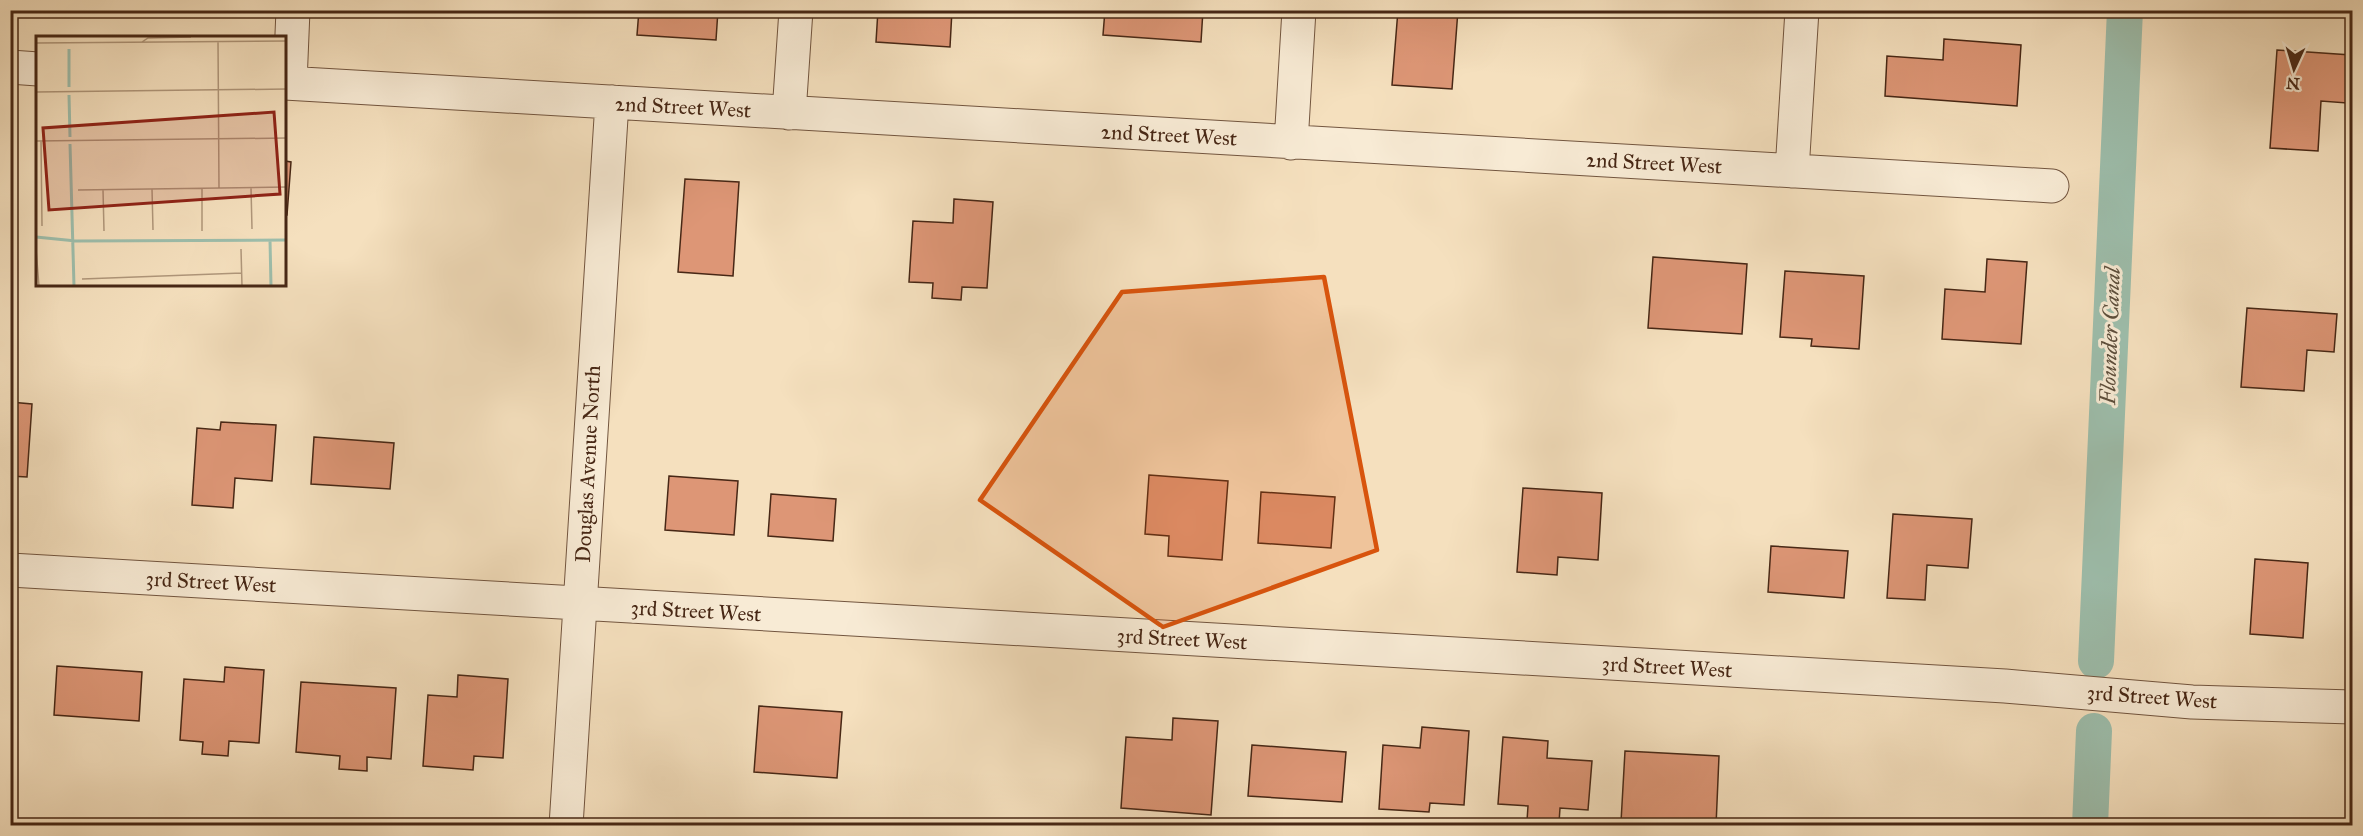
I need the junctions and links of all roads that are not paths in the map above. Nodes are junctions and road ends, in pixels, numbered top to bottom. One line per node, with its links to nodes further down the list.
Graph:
1 (293, 10): 7 (street)
2 (795, 10): 9 (street)
3 (1299, 10): 10 (street)
4 (1802, 10): 11 (street)
5 (10, 67): 6 (street)
6 (36, 69)
7 (287, 83): 8 (street, 2nd Street West)
8 (612, 102): 9 (street, 2nd Street West); 14 (street, Douglas Avenue North)
9 (789, 112): 10 (street, 2nd Street West)
10 (1291, 142): 11 (street, 2nd Street West)
11 (1792, 171): 12 (street, 2nd Street West)
12 (2052, 186)
13 (10, 570): 14 (street, 3rd Street West)
14 (580, 604): 15 (street, 3rd Street West); 16 (street, Douglas Avenue North)
15 (2352, 707)
16 (566, 825)

